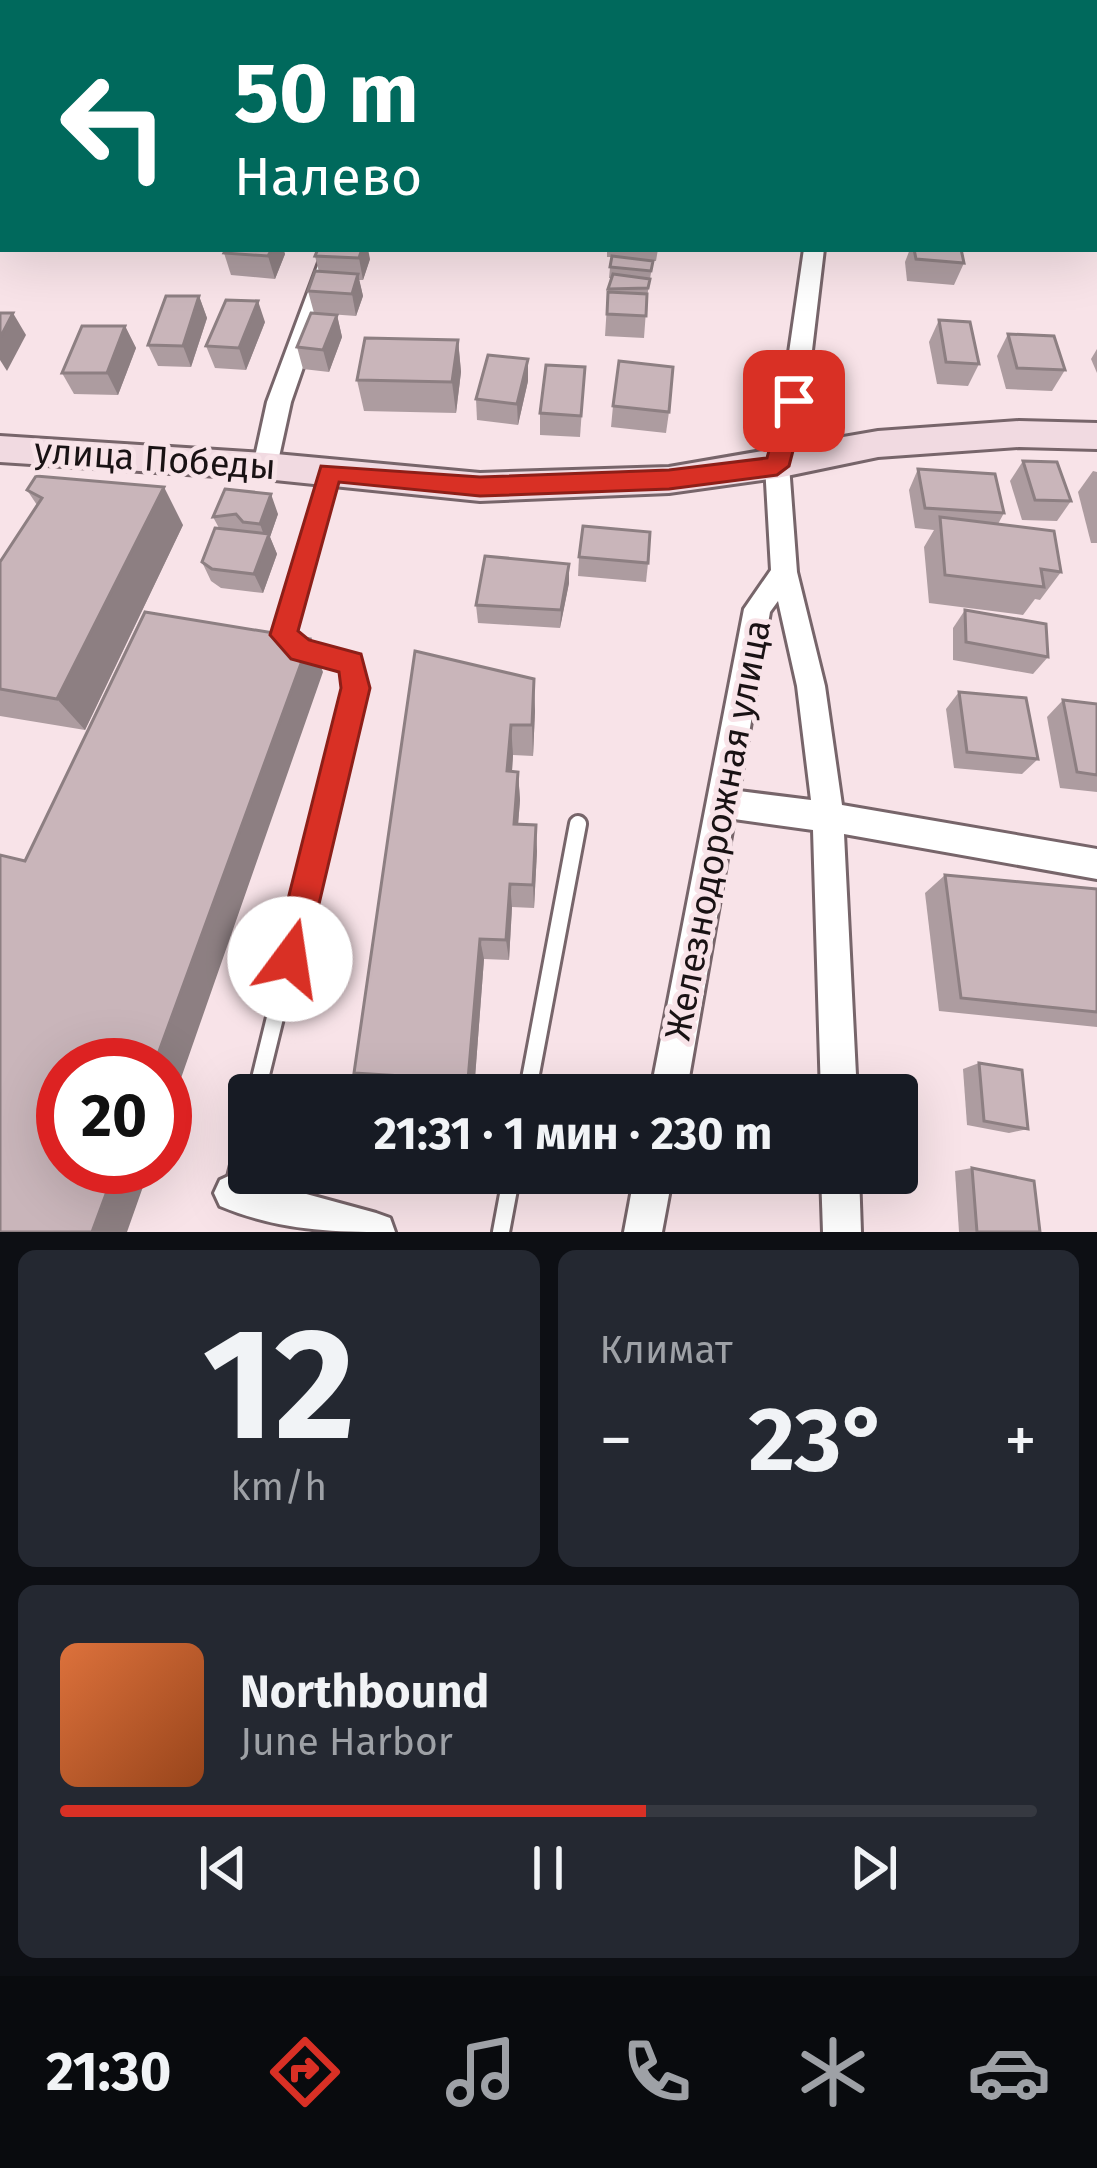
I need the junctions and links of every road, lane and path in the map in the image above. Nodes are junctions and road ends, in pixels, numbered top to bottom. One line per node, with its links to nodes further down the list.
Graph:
1 (333, 252): 5 (street)
2 (814, 252): 6 (street, Железнодорожная улица)
3 (1097, 436): 6 (street, улица Победы)
4 (0, 449): 5 (street, улица Победы)
5 (265, 466): 7 (street, улица Победы)
6 (777, 466): 7 (street, улица Победы); 8 (street, Железнодорожная улица)
7 (329, 472): 13 (lane)
8 (784, 572): 9 (street, Железнодорожная улица); 10 (street, Железнодорожная улица)
9 (720, 803): 10 (street); 15 (street, Железнодорожная улица)
10 (828, 817): 12 (street); 16 (street, Железнодорожная улица)
11 (578, 824): 14 (lane)
12 (1097, 864)
13 (261, 1074)
14 (530, 1074)
15 (672, 1074)
16 (838, 1074)
17 (239, 1194): 21 (street)
18 (508, 1194): 22 (lane)
19 (650, 1194): 23 (street)
20 (841, 1194): 24 (street)
21 (376, 1232)
22 (501, 1232)
23 (643, 1232)
24 (842, 1232)

